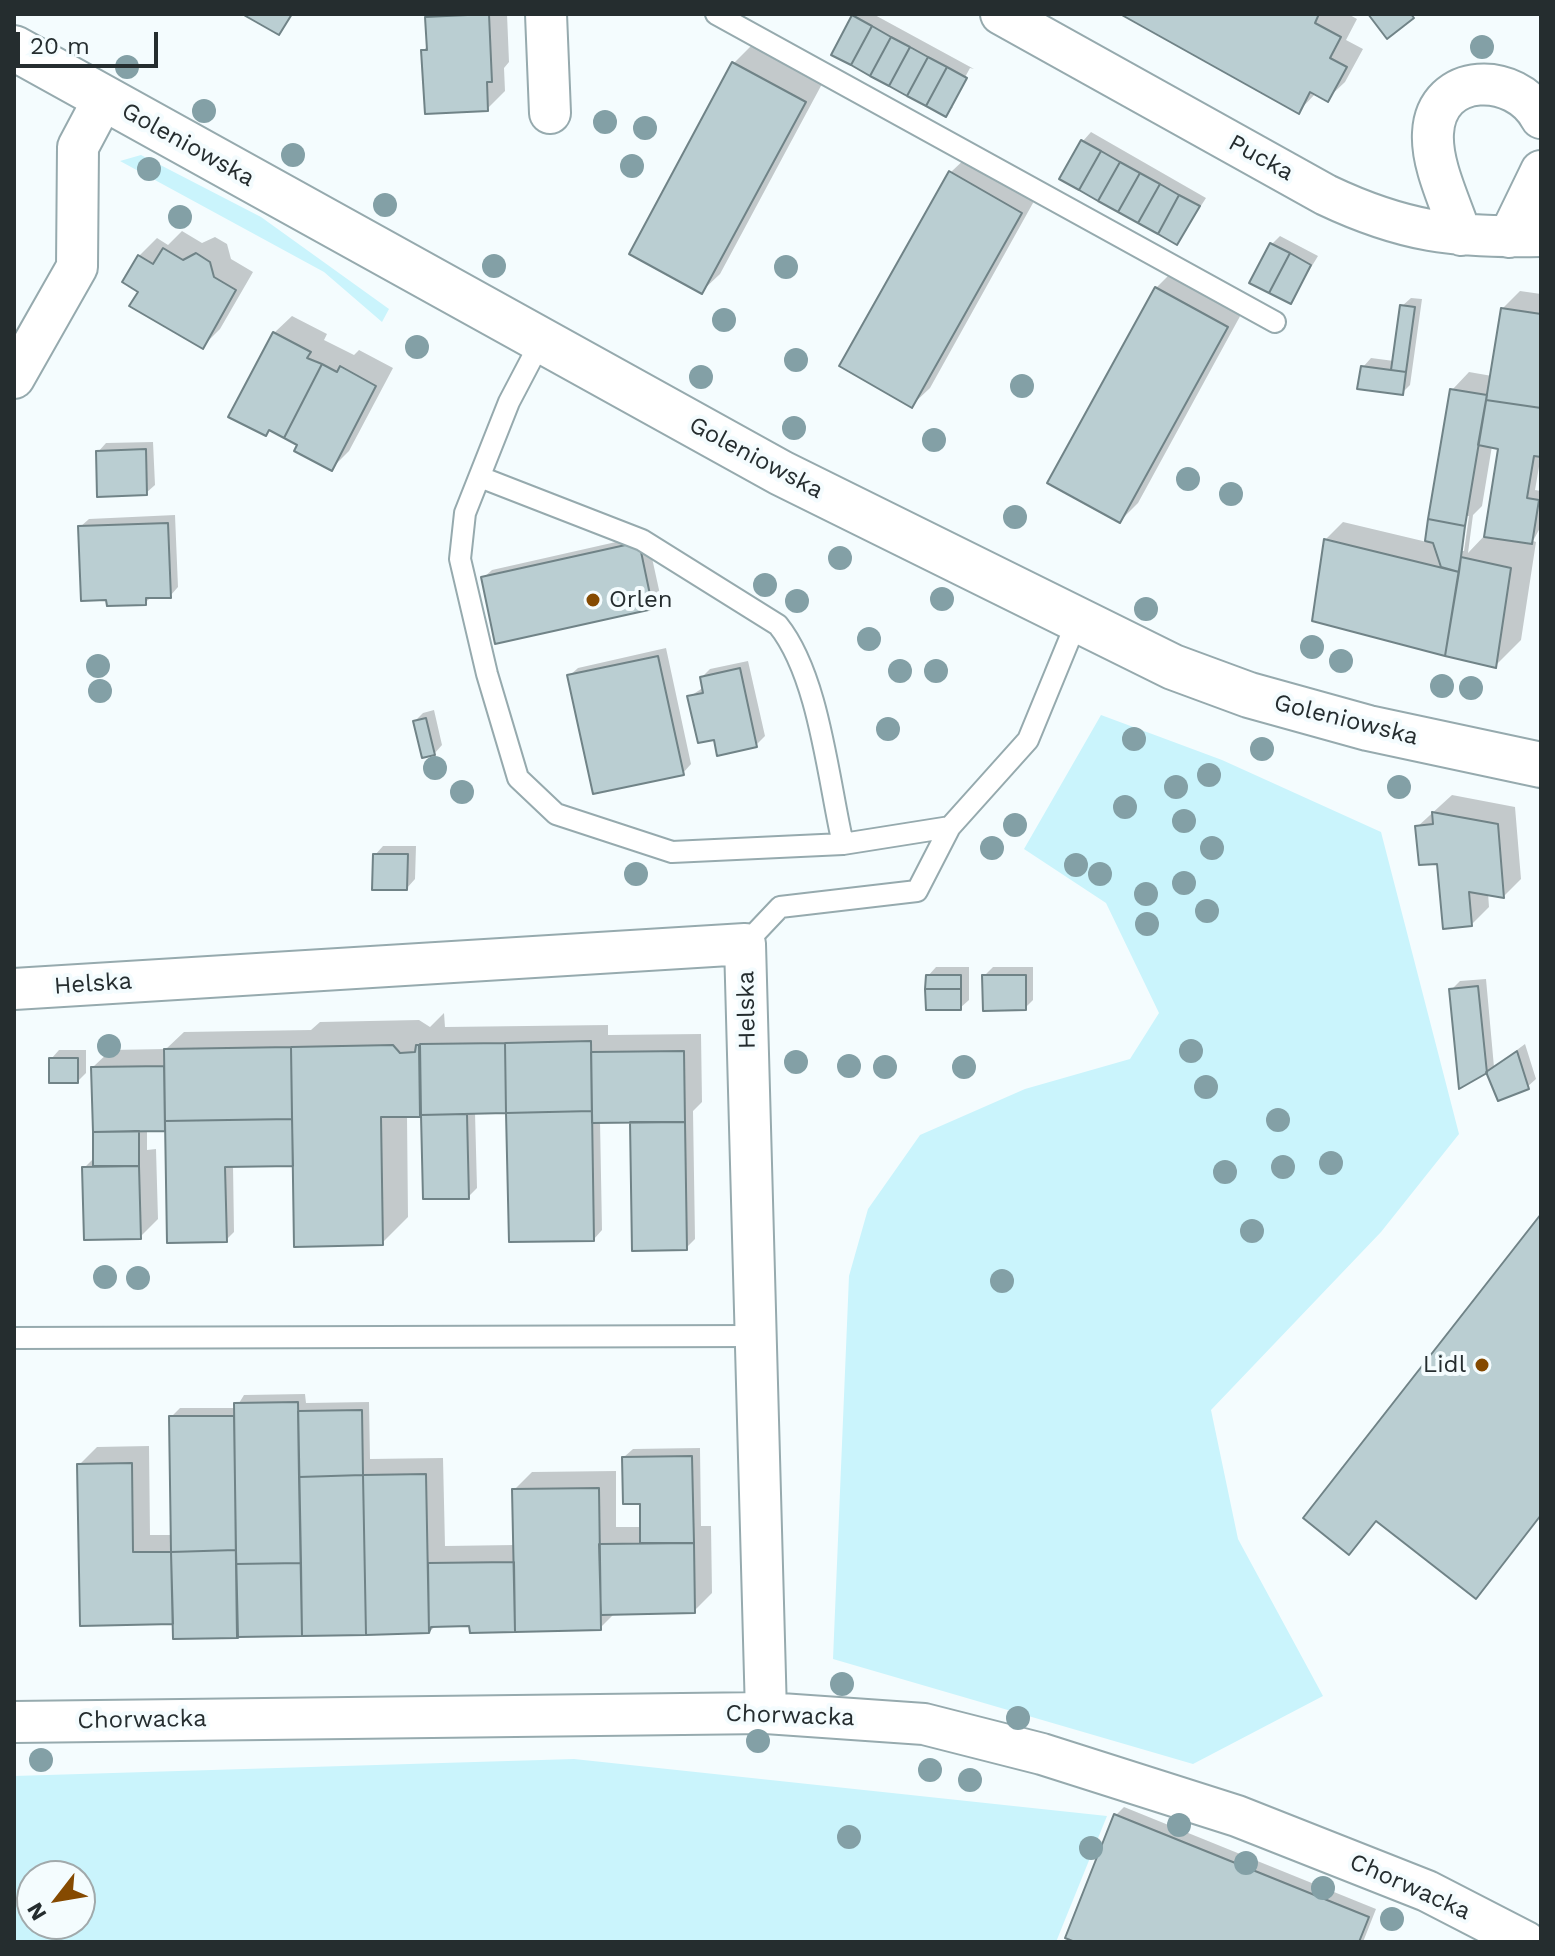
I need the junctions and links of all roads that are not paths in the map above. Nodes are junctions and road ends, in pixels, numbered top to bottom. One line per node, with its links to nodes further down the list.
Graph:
1 (546, 14): 6 (street)
2 (716, 14): 11 (lane)
3 (1001, 14): 9 (street, Pucka)
4 (14, 48): 5 (street, Goleniowska)
5 (104, 98): 12 (street, Goleniowska); 13 (street)
6 (550, 113)
7 (1541, 118): 9 (street)
8 (1541, 171): 10 (street)
9 (1461, 235): 10 (street, Pucka)
10 (1525, 236)
11 (1275, 322)
12 (541, 341): 14 (lane); 15 (street, Goleniowska)
13 (14, 378)
14 (480, 477): 18 (lane); 18 (lane)
15 (1077, 621): 16 (street, Goleniowska); 17 (lane)
16 (1541, 765)
17 (950, 827): 18 (lane); 19 (lane)
18 (843, 844)
19 (745, 944): 20 (street, Helska); 21 (street, Helska)
20 (14, 989)
21 (755, 1336): 22 (lane); 23 (street, Helska)
22 (14, 1338)
23 (766, 1713): 24 (street, Chorwacka); 25 (street, Chorwacka)
24 (14, 1722)
25 (1526, 1942)

